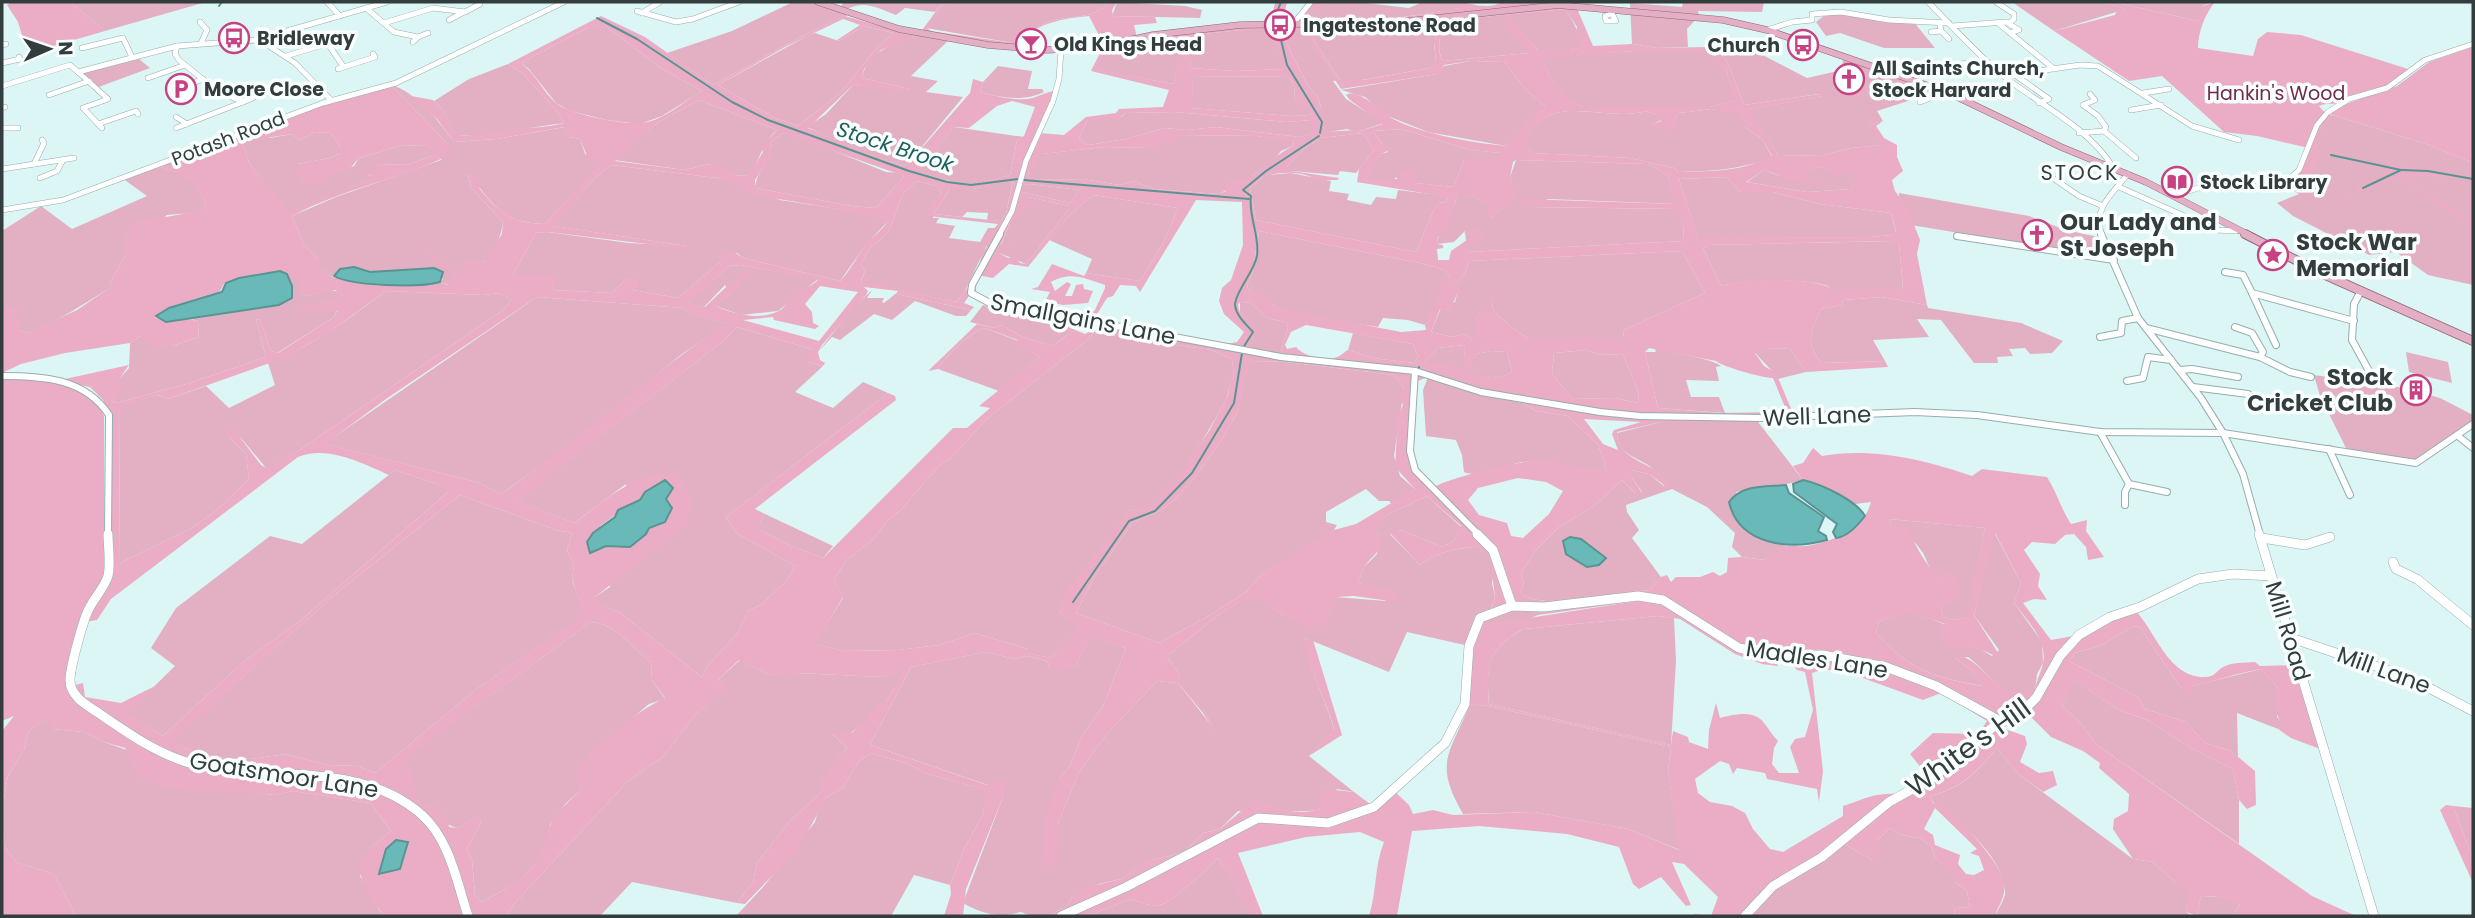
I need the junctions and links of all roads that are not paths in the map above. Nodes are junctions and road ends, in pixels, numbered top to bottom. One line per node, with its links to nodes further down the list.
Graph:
1 (327, 2): 16 (street)
2 (387, 2): 14 (street)
3 (661, 2): 4 (street)
4 (739, 2)
5 (818, 2): 42 (main road)
6 (1311, 2): 20 (street)
7 (1928, 2): 24 (street)
8 (1996, 2): 13 (street)
9 (558, 3): 69 (street, Potash Road)
10 (480, 4): 15 (street)
11 (1574, 4): 20 (main road); 26 (main road)
12 (2012, 5): 13 (street)
13 (2002, 6): 22 (street)
14 (366, 8): 16 (street); 19 (street)
15 (465, 12): 17 (street); 19 (street)
16 (340, 16): 34 (street)
17 (449, 20)
18 (200, 22): 37 (street)
19 (384, 23): 25 (street)
20 (1294, 23): 42 (main road)
21 (1997, 23): 22 (street); 24 (street); 31 (street)
22 (2009, 23): 31 (street)
23 (1940, 24): 24 (street); 26 (street); 27 (street)
24 (1951, 25): 47 (street)
25 (391, 30): 28 (street); 33 (street)
26 (1766, 30): 61 (main road)
27 (1941, 31): 29 (street); 35 (street)
28 (383, 32)
29 (1931, 32)
30 (428, 33): 33 (street)
31 (2010, 33): 51 (street)
32 (349, 37): 38 (street)
33 (418, 37): 36 (street)
34 (271, 39): 37 (street); 43 (street)
35 (1950, 39)
36 (413, 42)
37 (201, 43): 40 (street)
38 (328, 44): 43 (street); 46 (street)
39 (2473, 44): 99 (street)
40 (177, 46): 44 (street); 49 (street)
41 (82, 48): 44 (street)
42 (1061, 50): 121 (street, Smallgains Lane)
43 (286, 56): 69 (street)
44 (132, 57): 52 (street)
45 (20, 59): 48 (street)
46 (381, 62)
47 (1987, 62): 50 (street); 54 (street)
48 (2, 64)
49 (185, 65): 55 (street); 56 (street)
50 (1946, 65)
51 (2053, 68): 53 (street); 62 (street)
52 (78, 72): 57 (street); 58 (street)
53 (2014, 74): 54 (street); 73 (street)
54 (2003, 76): 73 (street)
55 (148, 78)
56 (203, 79): 60 (street); 71 (street)
57 (89, 82): 64 (street); 67 (street)
58 (2, 86)
59 (2169, 89): 62 (street)
60 (173, 91)
61 (1946, 92): 72 (street); 94 (main road)
62 (2142, 93): 74 (street)
63 (2090, 94): 70 (street)
64 (49, 95)
65 (116, 97): 67 (street)
66 (253, 98): 71 (street)
67 (108, 99): 75 (street)
68 (2104, 99): 70 (street)
69 (331, 100): 102 (street, Potash Road)
70 (2095, 100): 84 (street)
71 (243, 102): 80 (street)
72 (1920, 102)
73 (2039, 103): 85 (street)
74 (2161, 105): 76 (street); 87 (street)
75 (83, 108): 77 (street); 78 (street)
76 (2131, 110)
77 (74, 111)
78 (136, 112)
79 (176, 117): 80 (street)
80 (187, 124): 83 (street)
81 (20, 126): 82 (street)
82 (5, 127)
83 (176, 128)
84 (2104, 131): 85 (street); 88 (street)
85 (2079, 133): 94 (street)
86 (42, 140): 93 (street)
87 (2239, 140)
88 (2127, 153): 89 (street); 91 (street)
89 (2118, 154)
90 (74, 158): 92 (street)
91 (2136, 158)
92 (63, 160): 93 (street); 97 (street)
93 (34, 164): 95 (street)
94 (2110, 166): 98 (main road)
95 (2, 169)
96 (2050, 176): 100 (street)
97 (40, 178)
98 (2124, 180): 99 (main road); 100 (street); 101 (street)
99 (2176, 198): 101 (street); 103 (main road)
100 (2103, 206): 105 (street, Mill Road)
101 (2165, 206): 103 (street)
102 (2, 210)
103 (2237, 231): 107 (main road)
104 (1957, 236): 105 (street)
105 (2114, 260): 109 (street, Mill Road)
106 (2225, 272): 108 (street)
107 (2361, 291): 110 (street); 114 (main road)
108 (2252, 293): 110 (street); 115 (street)
109 (2138, 318): 112 (street, Mill Road); 113 (street)
110 (2354, 321): 122 (street)
111 (2235, 327): 118 (street)
112 (2146, 328): 116 (street, Mill Road); 118 (street)
113 (2100, 337)
114 (2473, 341)
115 (2276, 345)
116 (2165, 351): 117 (street); 119 (street, Mill Road)
117 (2152, 356): 119 (street); 126 (street)
118 (2260, 357): 125 (street)
119 (2172, 360): 120 (street, Mill Road)
120 (2180, 370): 124 (street); 127 (street, Mill Road)
121 (1415, 371): 130 (street, Well Lane); 143 (street)
122 (2369, 371)
123 (2, 376): 148 (street, Goatsmoor Lane)
124 (2238, 377)
125 (2311, 377)
126 (2127, 381)
127 (2193, 387): 128 (street); 131 (street, Mill Road)
128 (2248, 394)
129 (2473, 424): 132 (street, Well Lane)
130 (2100, 432): 131 (street, Well Lane); 135 (street)
131 (2223, 433): 134 (street, Well Lane); 139 (street, Mill Road)
132 (2458, 436): 133 (street); 134 (street, Well Lane)
133 (2473, 448)
134 (2329, 449): 137 (street)
135 (2129, 484): 136 (street); 138 (street)
136 (2167, 492)
137 (2350, 495)
138 (2125, 505)
139 (2262, 537): 140 (street); 142 (street, Mill Road)
140 (2330, 537)
141 (2394, 568): 144 (street)
142 (2271, 576): 145 (street, Mill Road); 147 (street, White's Hill)
143 (1512, 606): 147 (street, Madles Lane); 149 (street)
144 (2473, 625)
145 (2291, 638): 146 (street, Mill Lane); 151 (street, Mill Road)
146 (2473, 711)
147 (2000, 721): 150 (street, White's Hill)
148 (468, 916)
149 (1061, 916)
150 (1745, 916)
151 (2374, 916)

